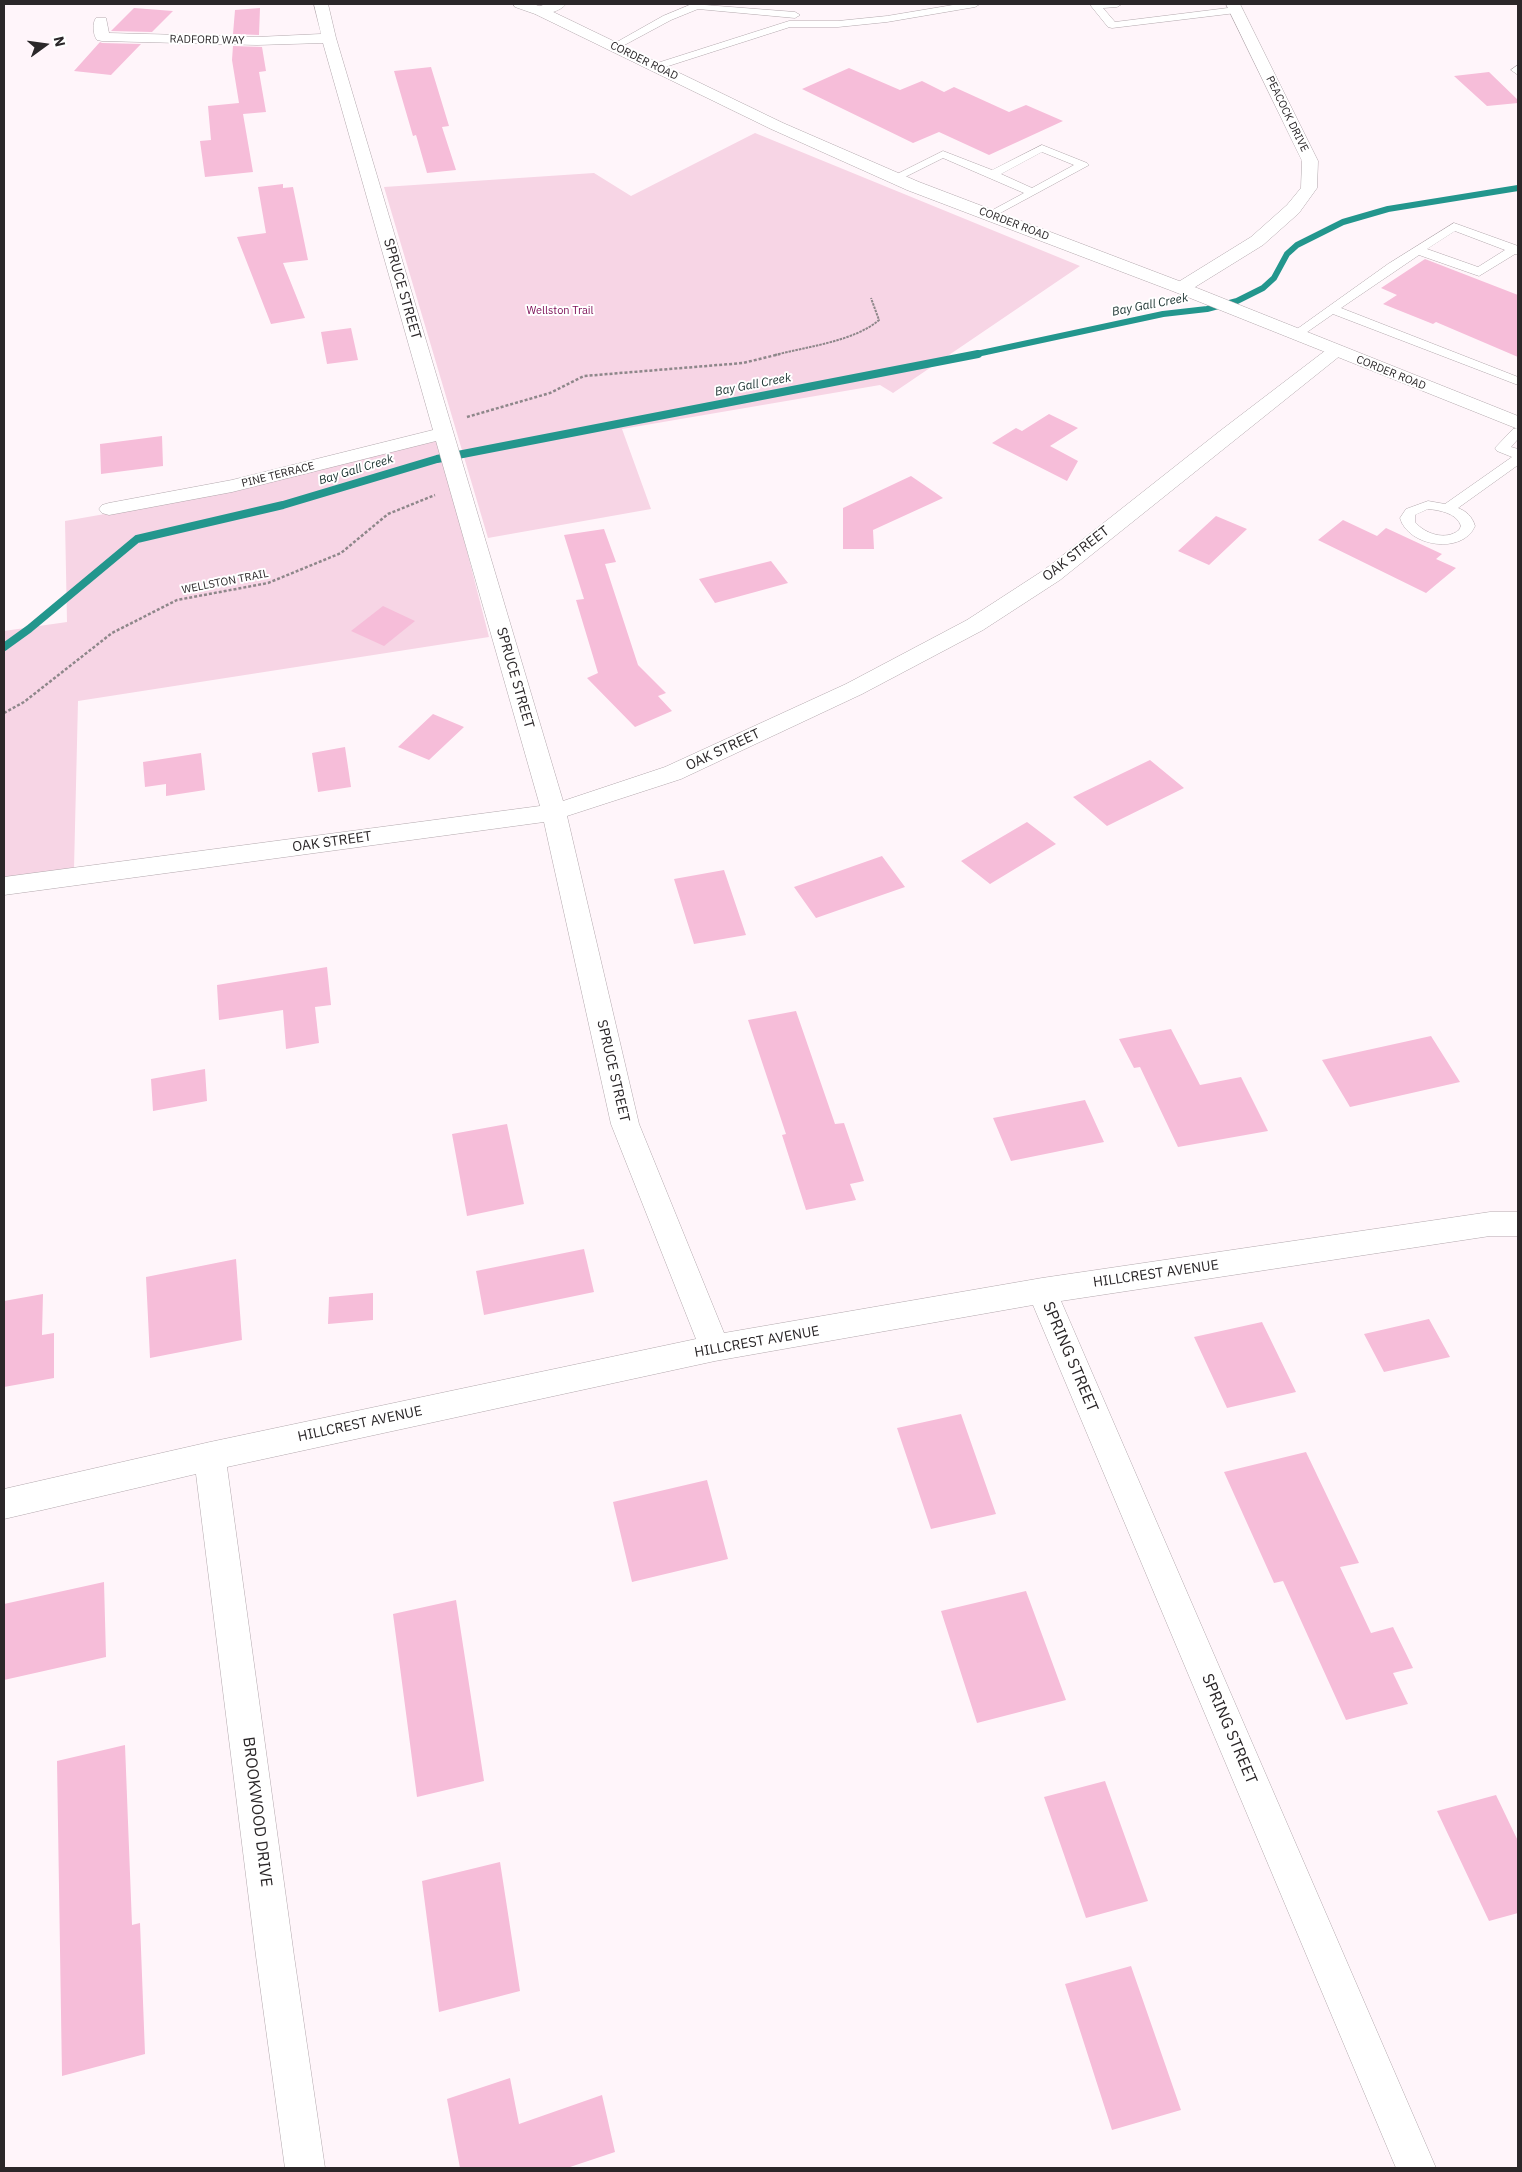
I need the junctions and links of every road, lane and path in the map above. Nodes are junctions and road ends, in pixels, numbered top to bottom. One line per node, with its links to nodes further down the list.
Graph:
1 (321, 4): 13 (street, SPRUCE STREET)
2 (520, 4): 9 (street, CORDER ROAD)
3 (559, 4): 9 (street)
4 (788, 4): 11 (lane)
5 (975, 4): 11 (lane)
6 (1117, 4): 10 (lane)
7 (699, 5): 11 (lane); 14 (lane)
8 (1237, 11): 10 (lane); 22 (street, PEACOCK DRIVE)
9 (540, 12): 14 (street, CORDER ROAD)
10 (1202, 14)
11 (792, 20): 15 (lane)
12 (101, 21): 13 (street, RADFORD WAY)
13 (329, 38): 29 (street, SPRUCE STREET)
14 (613, 47): 15 (street, CORDER ROAD)
15 (655, 67): 17 (street, CORDER ROAD)
16 (992, 174): 17 (lane); 18 (lane); 18 (lane)
17 (895, 178): 19 (street, CORDER ROAD)
18 (1032, 192): 19 (lane)
19 (991, 215): 22 (street, CORDER ROAD)
20 (1418, 250): 21 (lane); 21 (lane); 24 (lane)
21 (1517, 250)
22 (1181, 288): 25 (street, CORDER ROAD)
23 (871, 298): 29 (path)
24 (1332, 309): 25 (lane); 27 (lane)
25 (1296, 334): 26 (street, CORDER ROAD)
26 (1337, 351): 28 (street, CORDER ROAD); 37 (street, OAK STREET)
27 (1518, 381)
28 (1518, 423)
29 (444, 432): 33 (street, SPRUCE STREET); 35 (street, PINE TERRACE)
30 (1518, 432): 31 (lane)
31 (1518, 454)
32 (1518, 459): 34 (lane)
33 (457, 480): 36 (path, WELLSTON TRAIL); 37 (street, SPRUCE STREET)
34 (1448, 508)
35 (109, 509)
36 (4, 713)
37 (554, 812): 38 (street, OAK STREET); 41 (street, SPRUCE STREET)
38 (4, 886)
39 (1518, 1224): 40 (street, HILLCREST AVENUE)
40 (1042, 1291): 41 (street, HILLCREST AVENUE); 45 (street, SPRING STREET)
41 (716, 1348): 42 (street, HILLCREST AVENUE)
42 (210, 1456): 43 (street, HILLCREST AVENUE); 44 (street, BROOKWOOD DRIVE)
43 (4, 1504)
44 (305, 2168)
45 (1416, 2168)

